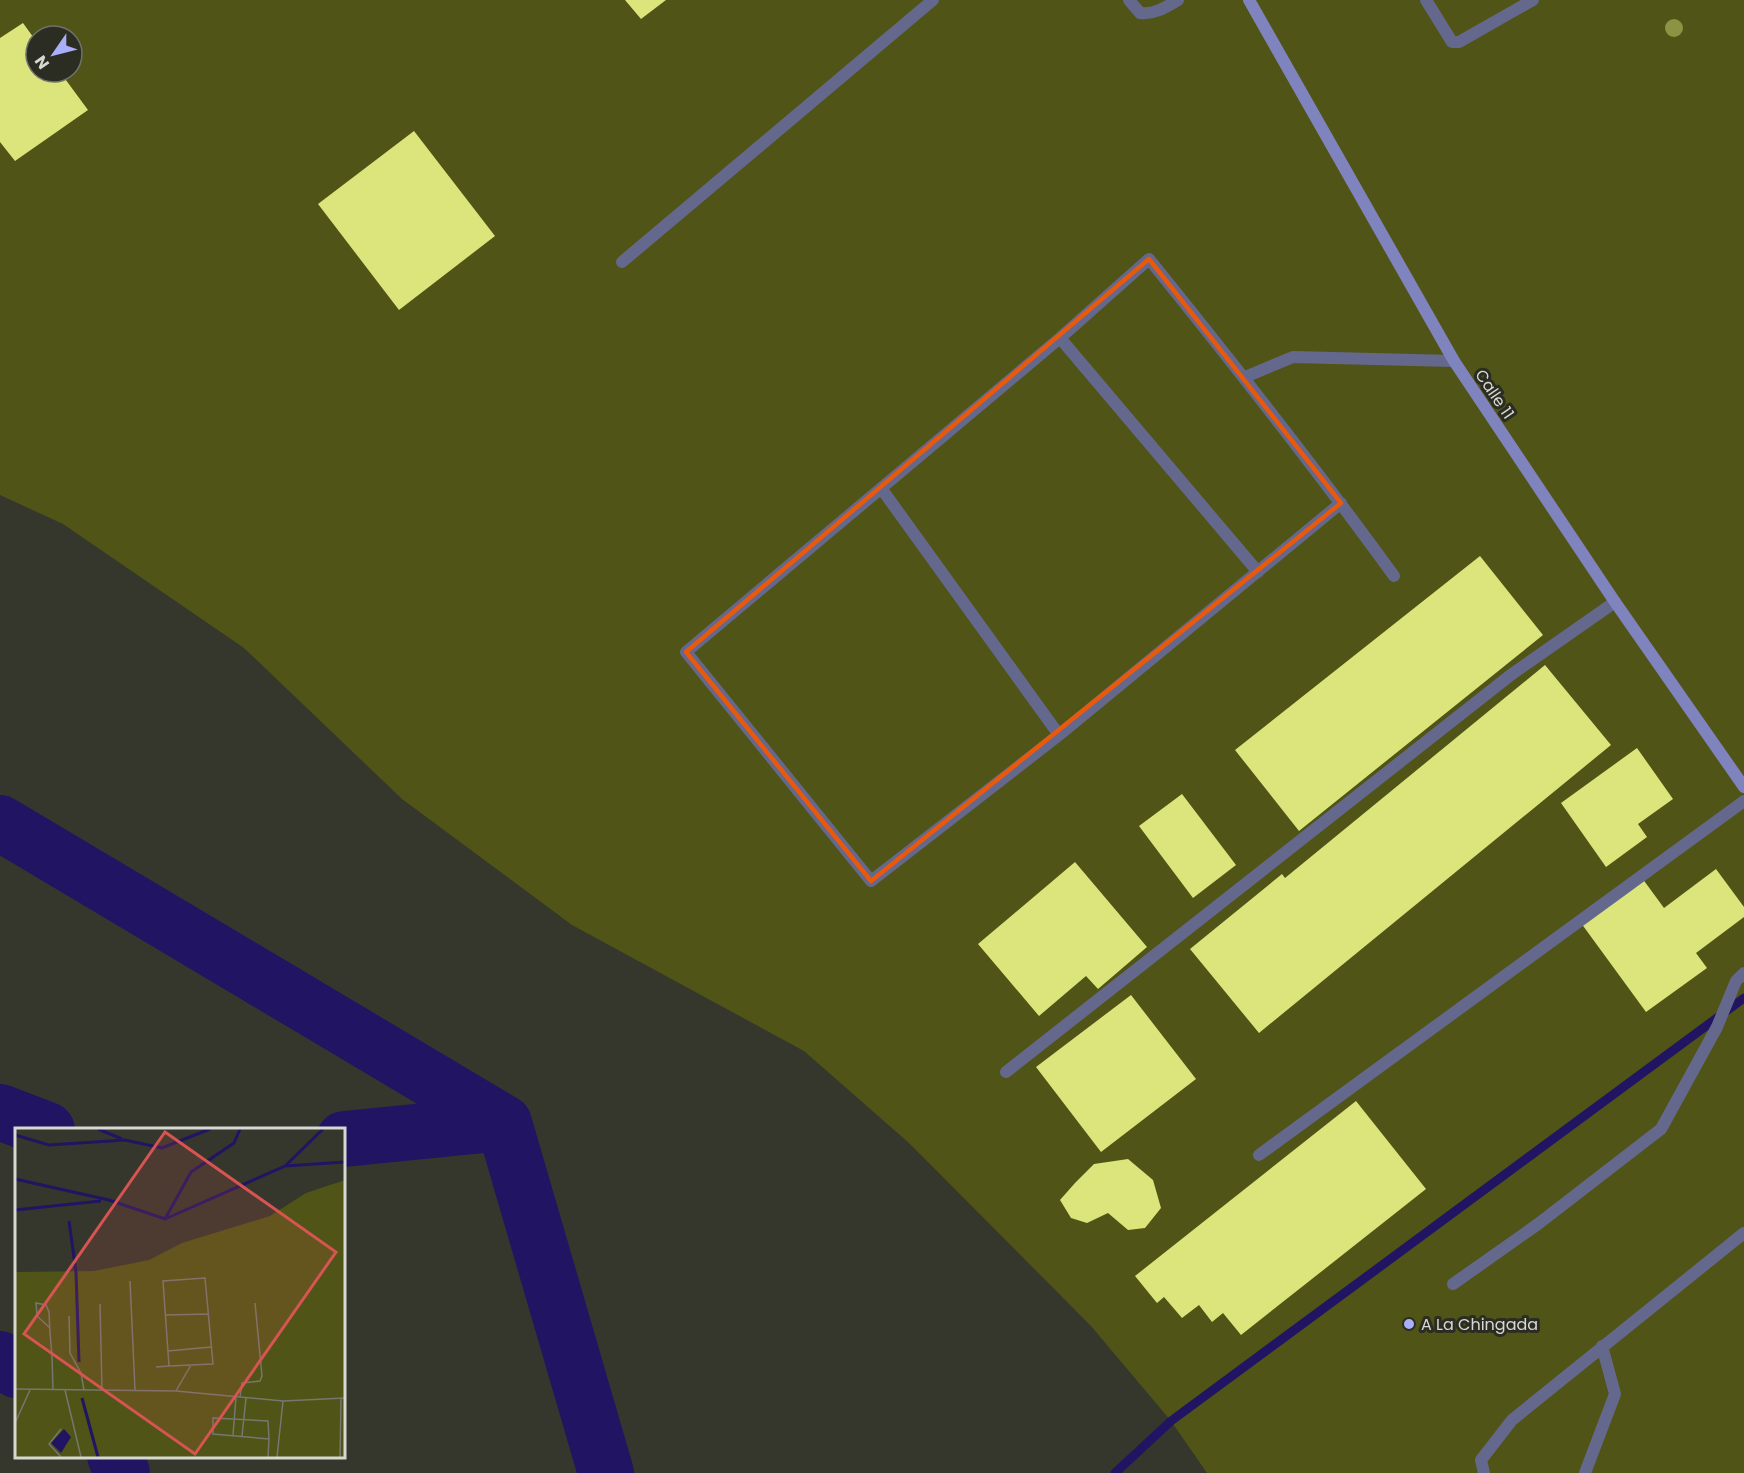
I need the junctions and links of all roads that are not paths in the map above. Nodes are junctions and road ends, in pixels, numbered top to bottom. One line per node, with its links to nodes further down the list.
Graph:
1 (933, 0): 7 (street)
2 (1129, 0): 3 (street)
3 (1178, 0)
4 (1249, 0): 9 (main road, Calle 11)
5 (1426, 0): 6 (street)
6 (1533, 0)
7 (622, 262)
8 (1060, 338): 10 (street); 11 (street); 13 (street)
9 (1454, 361): 10 (street); 15 (main road, Calle 11)
10 (1245, 377): 12 (street)
11 (881, 488): 16 (street); 16 (street)
12 (1341, 503): 13 (street); 14 (street)
13 (1258, 572): 16 (street)
14 (1394, 576)
15 (1615, 602): 17 (main road, Calle 11); 20 (street)
16 (1059, 735)
17 (1744, 787)
18 (1744, 801): 21 (street)
19 (1744, 973): 23 (street)
20 (1006, 1072)
21 (1259, 1155)
22 (1744, 1233): 24 (street)
23 (1453, 1284)
24 (1602, 1346): 25 (street); 26 (street)
25 (1484, 1473)
26 (1585, 1473)

